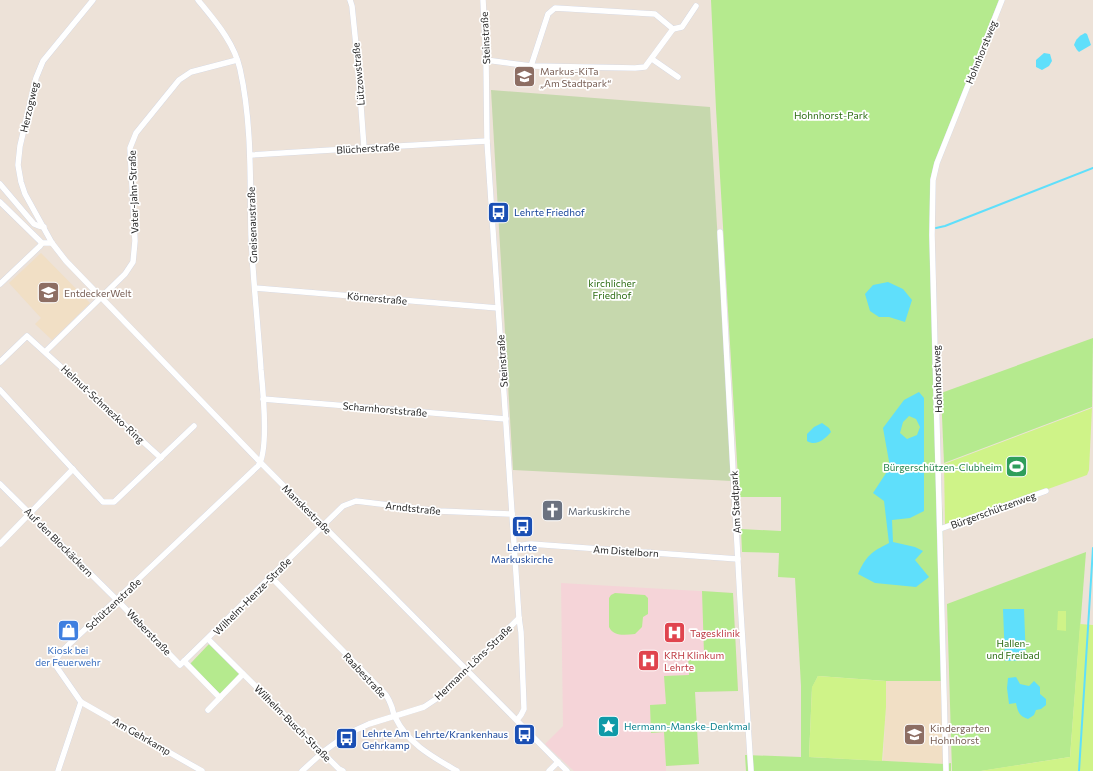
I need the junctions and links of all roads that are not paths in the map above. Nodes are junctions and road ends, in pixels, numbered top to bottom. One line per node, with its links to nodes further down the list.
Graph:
1 (93, 0): 18 (street, Herzogweg)
2 (198, 0): 9 (street, Gneisenaustraße)
3 (350, 0): 14 (street, Lützowstraße)
4 (483, 0): 10 (street, Steinstraße)
5 (1002, 0): 40 (street, Hohnhorstweg)
6 (696, 6): 7 (street)
7 (673, 30): 8 (street); 11 (street)
8 (652, 59): 11 (street); 12 (street)
9 (237, 60): 15 (street, Gneisenaustraße); 24 (street, Vater-Jahn-Straße)
10 (486, 60): 11 (street); 13 (street, Steinstraße)
11 (531, 66)
12 (678, 77)
13 (487, 141): 14 (street, Blücherstraße); 25 (street, Steinstraße)
14 (364, 148): 15 (street, Blücherstraße)
15 (250, 156): 23 (street, Gneisenaustraße)
16 (0, 184): 18 (street)
17 (0, 202): 20 (street)
18 (44, 227): 21 (street, Manskestraße)
19 (720, 232): 43 (street, Am Stadtpark)
20 (42, 242): 21 (street); 22 (street)
21 (52, 243): 24 (street, Manskestraße)
22 (0, 284)
23 (255, 288): 25 (street, Körnerstraße); 29 (street, Gneisenaustraße)
24 (101, 298): 26 (street); 33 (street, Manskestraße)
25 (498, 308): 30 (street, Steinstraße)
26 (46, 351): 27 (street, Helmut-Schmezko-Ring); 32 (street, Helmut-Schmezko-Ring)
27 (0, 362)
28 (0, 390): 34 (street)
29 (263, 399): 30 (street, Scharnhorststraße); 33 (street, Gneisenaustraße)
30 (506, 419): 38 (street, Steinstraße)
31 (194, 426): 32 (street)
32 (161, 458): 34 (street)
33 (260, 463): 39 (street, Manskestraße); 45 (street, Schützenstraße)
34 (73, 469): 37 (street)
35 (0, 484): 37 (street, Auf den Blockäckern)
36 (1046, 491): 40 (street, Bürgerschützenweg)
37 (30, 513): 41 (street); 45 (street, Auf den Blockäckern)
38 (512, 514): 39 (street, Arndtstraße); 42 (street, Steinstraße)
39 (323, 525): 44 (street, Wilhelm-Henze-Straße); 49 (street, Manskestraße)
40 (940, 529): 66 (street, Hohnhorstweg)
41 (0, 544)
42 (515, 546): 43 (street, Am Distelborn); 46 (street, Steinstraße)
43 (738, 559): 65 (street, Am Stadtpark)
44 (271, 577): 47 (street, Wilhelm-Henze-Straße); 54 (street, Raabestraße)
45 (117, 600): 48 (street, Weberstraße); 52 (street, Schützenstraße)
46 (518, 618): 49 (street, Hermann-Löns-Straße); 55 (street, Steinstraße)
47 (208, 639): 48 (street, Wilhelm-Henze-Straße); 50 (street, Wilhelm-Busch-Straße)
48 (182, 663): 51 (street, Weberstraße)
49 (467, 670): 54 (street, Hermann-Löns-Straße); 55 (street, Manskestraße)
50 (243, 674): 51 (street); 56 (street, Wilhelm-Busch-Straße)
51 (220, 698): 53 (street)
52 (81, 702): 58 (street); 59 (street, Am Gehrkamp)
53 (208, 710)
54 (394, 716): 56 (street, Hermann-Löns-Straße); 62 (street, Raabestraße)
55 (517, 720): 57 (street, Manskestraße)
56 (323, 752): 60 (street, Hermann-Löns-Straße); 61 (street, Wilhelm-Busch-Straße)
57 (558, 762): 63 (street); 64 (street, Manskestraße)
58 (58, 771)
59 (202, 771)
60 (302, 771)
61 (343, 771)
62 (457, 771)
63 (549, 771)
64 (567, 771)
65 (750, 771)
66 (946, 771)

